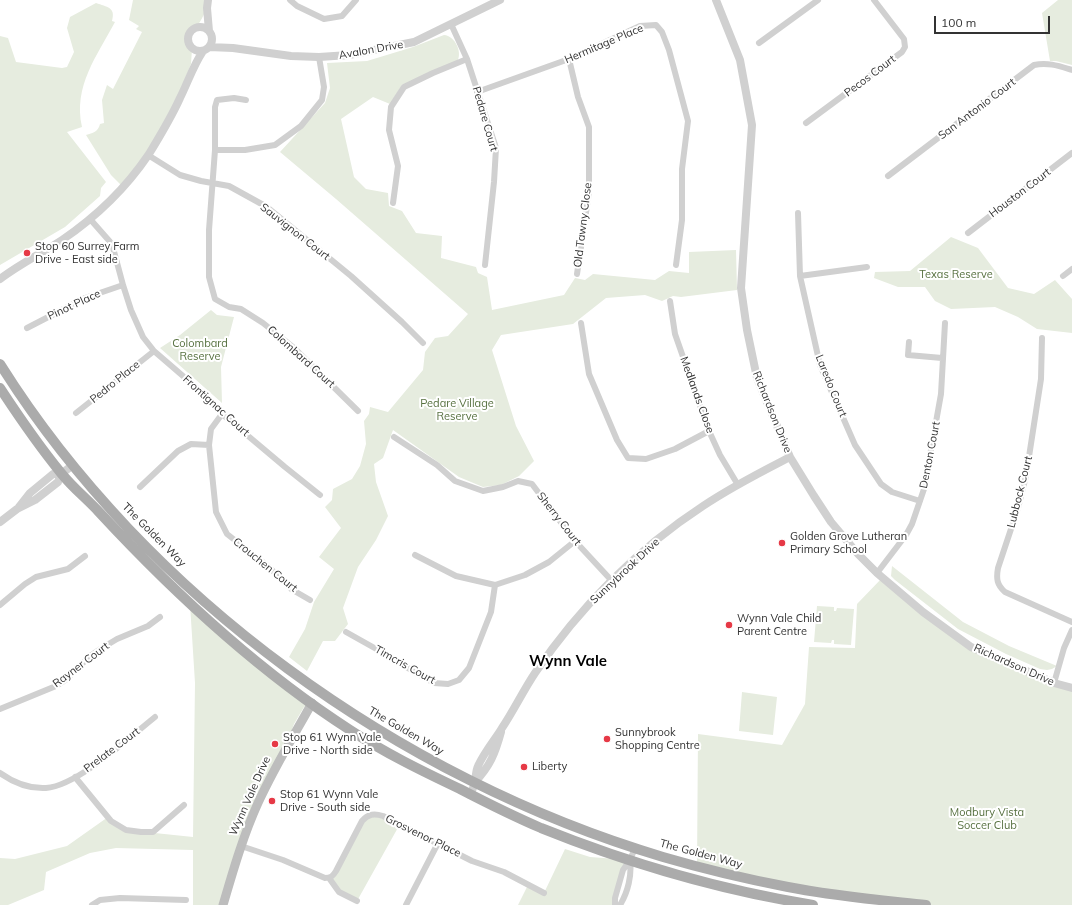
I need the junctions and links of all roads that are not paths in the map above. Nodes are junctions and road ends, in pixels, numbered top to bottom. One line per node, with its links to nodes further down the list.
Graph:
1 (290, 0): 2 (street)
2 (356, 0)
3 (500, 0): 8 (street, Avalon Drive)
4 (716, 0): 60 (street, Richardson Drive)
5 (818, 0): 11 (street)
6 (874, 0): 22 (street, Pecos Court)
7 (208, 4): 9 (street); 10 (street)
8 (451, 24): 15 (street, Avalon Drive); 16 (street, Pedare Court)
9 (196, 28): 10 (street); 13 (street)
10 (210, 34): 12 (street, Avalon Drive); 14 (street)
11 (759, 43)
12 (233, 48): 14 (street, Avalon Drive); 15 (street, Avalon Drive)
13 (192, 49): 14 (street); 19 (street)
14 (206, 49): 19 (street)
15 (319, 57): 23 (street)
16 (467, 59): 20 (street, Pedare Court); 28 (street)
17 (569, 59): 20 (street, Hermitage Place); 34 (street, Hermitage Place); 38 (street, Old Tawny Close)
18 (1072, 70): 26 (street, San Antonio Court)
19 (188, 79): 25 (street)
20 (477, 92): 33 (street, Pedare Court)
21 (246, 100): 23 (street, Colombard Court)
22 (806, 123)
23 (216, 150): 27 (street, Colombard Court)
24 (1072, 153): 31 (street, Houston Court)
25 (148, 155): 27 (street, Sauvignon Court); 30 (street)
26 (888, 176)
27 (213, 183): 49 (street, Sauvignon Court); 54 (street, Colombard Court)
28 (393, 203)
29 (798, 213): 39 (street, Laredo Court)
30 (90, 219): 32 (street); 42 (street, Frontignac Court)
31 (968, 233)
32 (20, 264): 37 (street); 41 (street)
33 (485, 265)
34 (676, 265)
35 (868, 267): 39 (street)
36 (1072, 269): 40 (street)
37 (0, 272)
38 (577, 274)
39 (800, 276): 66 (street, Laredo Court)
40 (1063, 276)
41 (0, 279)
42 (123, 285): 46 (street, Pinot Place); 50 (street, Frontignac Court)
43 (670, 301): 57 (street, Medlands Close)
44 (581, 323): 57 (street)
45 (945, 323): 51 (street, Denton Court)
46 (27, 328)
47 (1042, 338): 77 (street, Lubbock Court)
48 (909, 342): 51 (street)
49 (423, 343)
50 (154, 351): 55 (street, Pedro Place); 56 (street, Frontignac Court)
51 (942, 358): 66 (street, Denton Court)
52 (0, 364): 61 (main road, The Golden Way)
53 (0, 388): 62 (main road)
54 (358, 411)
55 (76, 413)
56 (222, 414): 59 (street, Crouchen Court); 65 (street, Frontignac Court)
57 (709, 431): 63 (street, Medlands Close)
58 (394, 436): 68 (street, Sherry Court)
59 (209, 445): 64 (street); 74 (street, Crouchen Court)
60 (790, 457): 63 (street, Sunnybrook Drive); 71 (street, Richardson Drive)
61 (73, 465): 62 (street); 80 (main road, The Golden Way)
62 (61, 474): 67 (street); 84 (main road)
63 (738, 485): 72 (street, Sunnybrook Drive)
64 (140, 487)
65 (320, 495)
66 (920, 501): 71 (street, Denton Court)
67 (0, 522)
68 (575, 541): 72 (street, Sherry Court); 73 (street)
69 (415, 555): 73 (street)
70 (85, 556): 75 (street)
71 (877, 574): 81 (street, Richardson Drive)
72 (612, 581): 89 (street, Sunnybrook Drive)
73 (495, 585): 79 (street, Timcris Court)
74 (310, 600)
75 (0, 605)
76 (160, 617): 85 (street, Rayner Court)
77 (1072, 622)
78 (1072, 630): 81 (street)
79 (346, 632)
80 (307, 682): 83 (main road, The Golden Way); 84 (main road)
81 (1054, 683): 82 (street, Richardson Drive)
82 (1072, 688)
83 (331, 699): 84 (main road); 89 (main road, The Golden Way)
84 (312, 704): 90 (main road); 93 (main road, Wynn Vale Drive)
85 (0, 709)
86 (155, 717): 88 (street, Prelate Court)
87 (0, 773): 88 (street, Prelate Court)
88 (75, 777): 91 (street)
89 (475, 782): 90 (street, Sunnybrook Drive); 94 (main road, The Golden Way)
90 (470, 795): 95 (main road)
91 (184, 806)
92 (438, 843): 96 (street, Grosvenor Place); 97 (street, Grosvenor Place); 102 (street)
93 (241, 846): 96 (street); 101 (main road, Wynn Vale Drive)
94 (635, 848): 95 (street); 106 (main road, The Golden Way)
95 (630, 860): 103 (street); 104 (street); 105 (main road)
96 (329, 878): 99 (street)
97 (544, 893)
98 (186, 900): 100 (street)
99 (357, 901)
100 (92, 905)
101 (224, 905)
102 (406, 905)
103 (615, 905)
104 (620, 905)
105 (813, 905)
106 (926, 905)

